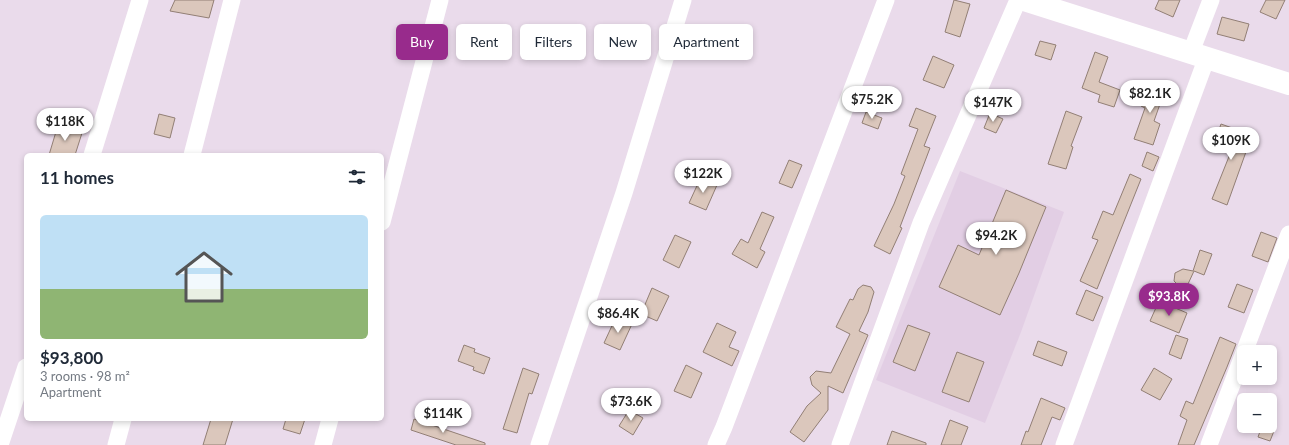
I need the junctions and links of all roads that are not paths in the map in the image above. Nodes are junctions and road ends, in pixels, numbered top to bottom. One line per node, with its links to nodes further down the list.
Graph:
1 (140, 0): 12 (street)
2 (232, 0): 13 (street)
3 (440, 0): 14 (street)
4 (683, 0): 22 (street)
5 (886, 0): 23 (street)
6 (1018, 0): 24 (street)
7 (1024, 0): 9 (street)
8 (1211, 0): 10 (street)
9 (1048, 4): 10 (street)
10 (1199, 54): 11 (street); 25 (street)
11 (1289, 84)
12 (93, 153)
13 (193, 153)
14 (384, 214)
15 (1289, 234): 26 (street)
16 (24, 373): 19 (street)
17 (122, 421): 20 (street)
18 (329, 421): 21 (street)
19 (0, 445)
20 (116, 445)
21 (323, 445)
22 (539, 445)
23 (716, 445)
24 (840, 445)
25 (1064, 445)
26 (1209, 445)

